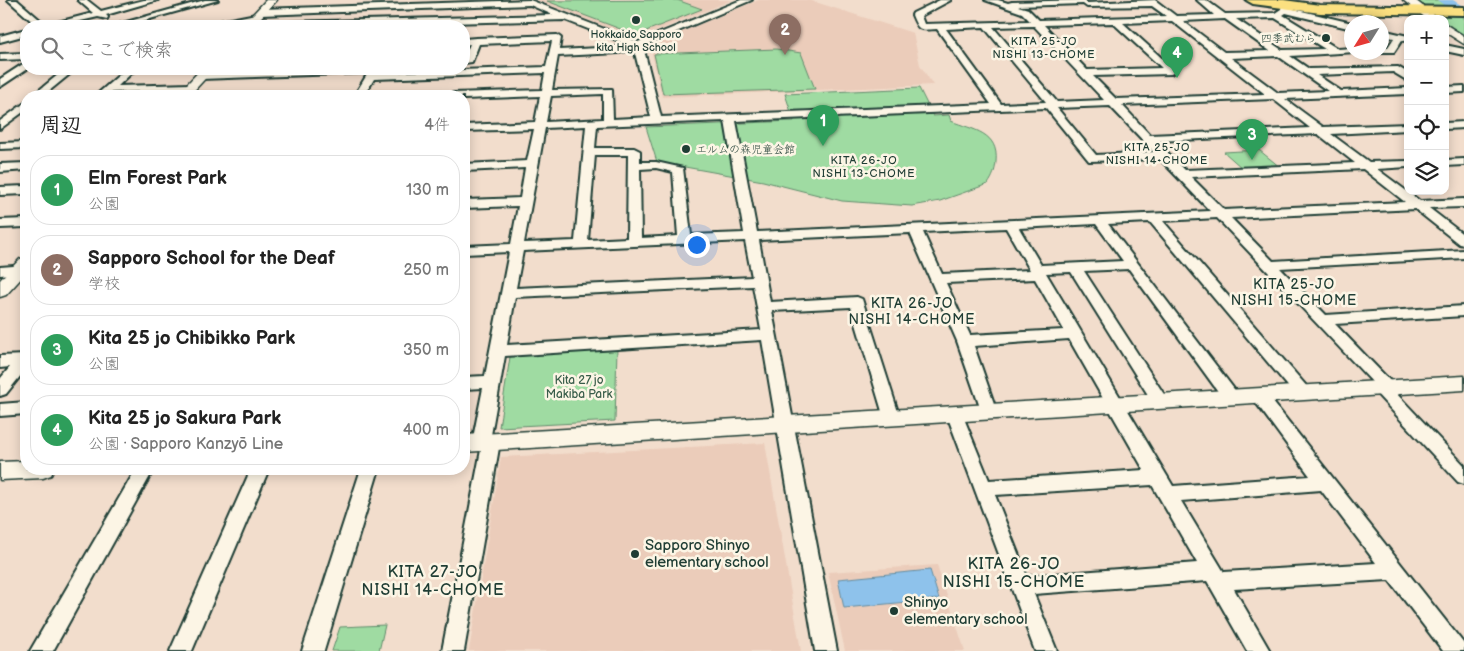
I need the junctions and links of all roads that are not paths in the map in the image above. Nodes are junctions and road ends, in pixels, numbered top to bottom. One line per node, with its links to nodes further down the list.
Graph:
1 (12, 0): 29 (street)
2 (82, 0): 23 (street)
3 (154, 0): 23 (street)
4 (214, 0): 32 (street)
5 (272, 0): 24 (street)
6 (341, 0): 19 (street)
7 (748, 0): 51 (street)
8 (947, 0): 42 (street)
9 (989, 0): 15 (street)
10 (1201, 0): 27 (street)
11 (1253, 0): 20 (main road)
12 (1408, 0): 21 (street)
13 (526, 1): 17 (street); 26 (street)
14 (1152, 1): 16 (street); 28 (street)
15 (1006, 2): 16 (street); 39 (street)
16 (1083, 2): 37 (street)
17 (413, 3): 18 (street); 35 (street)
18 (370, 4): 19 (street)
19 (334, 9): 24 (street)
20 (1282, 10): 21 (main road); 27 (street); 40 (street); 54 (street)
21 (1422, 10): 22 (main road); 25 (street)
22 (1464, 11)
23 (100, 14): 30 (street); 31 (street)
24 (259, 14): 33 (street); 34 (street)
25 (1429, 15)
26 (566, 17): 36 (street); 51 (street)
27 (1225, 17): 28 (street); 58 (street)
28 (1174, 19): 38 (street); 59 (street)
29 (35, 20)
30 (75, 20)
31 (108, 20)
32 (139, 20)
33 (234, 20)
34 (254, 20)
35 (403, 20)
36 (470, 21)
37 (1104, 21): 38 (street); 39 (street)
38 (1116, 21): 67 (street)
39 (1038, 23): 41 (street); 67 (street)
40 (1344, 24)
41 (986, 25): 42 (street); 86 (street)
42 (939, 26): 87 (street)
43 (1449, 30): 49 (street)
44 (20, 34): 47 (street)
45 (1389, 35): 46 (street)
46 (1403, 38): 53 (street)
47 (0, 39)
48 (476, 41): 50 (street); 57 (street); 62 (street)
49 (1464, 41)
50 (470, 42)
51 (638, 45): 57 (street); 90 (street)
52 (1449, 49): 56 (street)
53 (1389, 50)
54 (1334, 51): 55 (street); 58 (street)
55 (1344, 51)
56 (1464, 52)
57 (554, 53): 64 (street)
58 (1279, 53): 59 (street); 66 (street)
59 (1221, 55): 84 (street)
60 (20, 56): 61 (street)
61 (0, 57)
62 (470, 57)
63 (20, 69): 73 (street)
64 (551, 70): 65 (street); 81 (street)
65 (470, 71)
66 (1307, 72): 72 (street); 82 (street)
67 (1085, 73): 85 (street)
68 (63, 75): 75 (street)
69 (124, 75): 76 (street)
70 (201, 75): 77 (street)
71 (372, 75): 78 (street)
72 (1404, 75)
73 (0, 84)
74 (1464, 89): 79 (street)
75 (44, 90)
76 (107, 90)
77 (187, 90)
78 (363, 90)
79 (1449, 90)
80 (1404, 91): 82 (street)
81 (546, 93): 83 (street); 91 (street); 95 (street)
82 (1339, 94): 84 (street)
83 (470, 95)
84 (1276, 96): 85 (street); 99 (street)
85 (1113, 102): 86 (street); 100 (street)
86 (1051, 105): 87 (street); 104 (street)
87 (998, 106): 89 (street)
88 (20, 110): 94 (street)
89 (730, 118): 90 (street); 128 (street)
90 (657, 121): 91 (street)
91 (608, 123): 92 (street)
92 (592, 124): 95 (street); 103 (street)
93 (1464, 125): 96 (street)
94 (0, 126)
95 (540, 126): 98 (street); 107 (street)
96 (1449, 126)
97 (1404, 127): 99 (street)
98 (470, 128)
99 (1320, 131): 100 (street); 110 (street)
100 (1147, 138): 104 (street)
101 (20, 145): 102 (street)
102 (0, 146)
103 (589, 152): 109 (street); 132 (street)
104 (1164, 155): 114 (street)
105 (1449, 162): 106 (street)
106 (1464, 162)
107 (532, 164): 112 (street); 117 (street)
108 (1404, 164): 110 (street)
109 (633, 166): 129 (street); 131 (street)
110 (1366, 166): 114 (street); 120 (street)
111 (20, 167): 113 (street)
112 (470, 167)
113 (0, 168)
114 (1182, 174): 121 (street)
115 (20, 190): 116 (street)
116 (0, 191)
117 (525, 202): 118 (street); 133 (street)
118 (470, 204)
119 (1464, 204): 120 (street)
120 (1418, 206): 121 (street); 130 (street)
121 (1220, 215): 122 (street); 137 (street)
122 (1154, 218): 123 (street); 162 (street)
123 (1099, 220): 126 (street); 136 (street)
124 (20, 223): 125 (street)
125 (0, 224)
126 (1010, 224): 127 (street); 142 (street)
127 (915, 229): 128 (street); 143 (street)
128 (750, 236): 129 (street); 144 (street)
129 (684, 239): 131 (street)
130 (1464, 241)
131 (634, 242): 132 (street)
132 (581, 244): 133 (street)
133 (518, 247): 134 (street); 146 (street)
134 (470, 250)
135 (1464, 254): 137 (street)
136 (1132, 265): 139 (street); 164 (street)
137 (1268, 265): 149 (street)
138 (20, 268): 140 (street)
139 (1075, 268): 142 (street); 165 (street)
140 (0, 271)
141 (20, 271): 145 (street)
142 (1038, 272): 143 (street); 150 (street)
143 (937, 279): 152 (street)
144 (758, 281): 146 (street); 147 (street)
145 (0, 291)
146 (509, 293): 153 (street)
147 (763, 307): 151 (street); 171 (street)
148 (1464, 311): 149 (street)
149 (1321, 320): 160 (street)
150 (1075, 334): 152 (street); 166 (street)
151 (768, 335): 153 (street); 172 (street)
152 (965, 341): 169 (street)
153 (497, 351): 157 (street)
154 (20, 360): 155 (street)
155 (0, 362)
156 (20, 367): 161 (street)
157 (492, 382): 158 (street); 173 (street)
158 (470, 383)
159 (1464, 383): 160 (street)
160 (1384, 388): 162 (street); 180 (street)
161 (0, 390)
162 (1302, 393): 163 (street)
163 (1259, 396): 164 (street); 181 (street)
164 (1231, 397): 165 (street)
165 (1161, 402): 166 (street)
166 (1117, 405): 169 (street); 179 (street)
167 (20, 408): 168 (street)
168 (0, 410)
169 (988, 412): 170 (street)
170 (955, 414): 171 (street); 182 (street)
171 (892, 418): 172 (street)
172 (784, 425): 173 (street); 191 (street)
173 (478, 443): 190 (street)
174 (20, 470): 175 (street)
175 (0, 471)
176 (142, 475): 187 (street)
177 (257, 475): 188 (street)
178 (368, 475): 189 (street)
179 (1158, 476): 182 (street); 183 (street)
180 (1464, 477)
181 (1324, 482): 183 (street); 184 (street)
182 (983, 488): 186 (street)
183 (1168, 494): 185 (street)
184 (1393, 571): 185 (street); 194 (street)
185 (1216, 576): 186 (street); 193 (street)
186 (1021, 586): 192 (street)
187 (41, 651)
188 (181, 651)
189 (313, 651)
190 (452, 651)
191 (826, 651)
192 (1046, 651)
193 (1259, 651)
194 (1456, 651)

